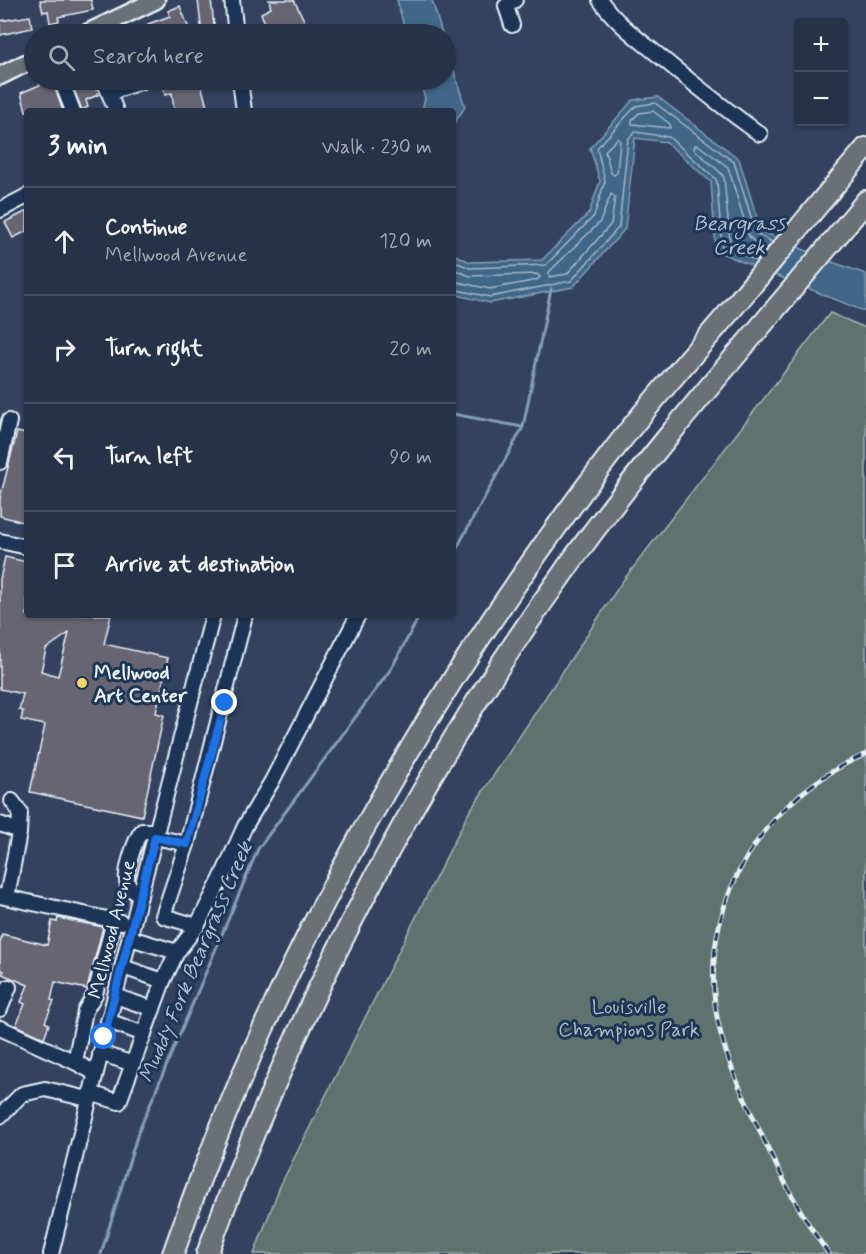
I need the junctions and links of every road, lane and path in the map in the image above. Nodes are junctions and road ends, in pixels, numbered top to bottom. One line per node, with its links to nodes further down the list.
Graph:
1 (156, 0): 5 (main road)
2 (232, 0): 7 (street)
3 (515, 0): 8 (street)
4 (600, 0): 19 (street)
5 (127, 7): 6 (main road)
6 (102, 24)
7 (235, 24)
8 (512, 25)
9 (24, 64): 10 (main road)
10 (0, 76)
11 (65, 90): 16 (street)
12 (108, 90): 15 (street)
13 (117, 90): 15 (street)
14 (241, 90): 18 (street)
15 (109, 93): 17 (street)
16 (72, 108)
17 (115, 108)
18 (244, 108)
19 (760, 134)
20 (866, 148): 57 (highway)
21 (24, 198): 23 (street)
22 (866, 201): 58 (highway)
23 (0, 210)
24 (9, 421): 25 (street)
25 (0, 462)
26 (0, 541): 27 (street)
27 (24, 547)
28 (212, 618): 34 (street)
29 (244, 618): 35 (street)
30 (356, 618): 38 (street)
31 (12, 801): 33 (street)
32 (0, 824): 33 (street)
33 (19, 831): 36 (street)
34 (156, 834): 35 (street); 39 (street, Mellwood Avenue)
35 (187, 844): 38 (street)
36 (3, 897): 37 (street)
37 (114, 921): 39 (street); 51 (street)
38 (197, 926): 40 (street)
39 (131, 932): 40 (street); 41 (street, Mellwood Avenue)
40 (177, 952): 42 (street)
41 (123, 967): 42 (street); 44 (street, Mellwood Avenue)
42 (163, 981): 45 (street)
43 (9, 987): 46 (street)
44 (115, 996): 45 (street); 47 (street, Mellwood Avenue)
45 (153, 1009): 49 (street)
46 (0, 1010)
47 (108, 1022): 49 (street); 50 (street, Mellwood Avenue)
48 (0, 1028): 51 (street)
49 (144, 1034): 52 (street)
50 (100, 1053): 52 (street); 53 (street, Mellwood Avenue)
51 (75, 1062): 53 (street)
52 (133, 1064): 54 (street)
53 (95, 1073): 54 (street, Mellwood Avenue)
54 (89, 1096): 55 (street); 56 (street, Mellwood Avenue)
55 (0, 1116)
56 (51, 1254)
57 (173, 1254)
58 (207, 1254)

